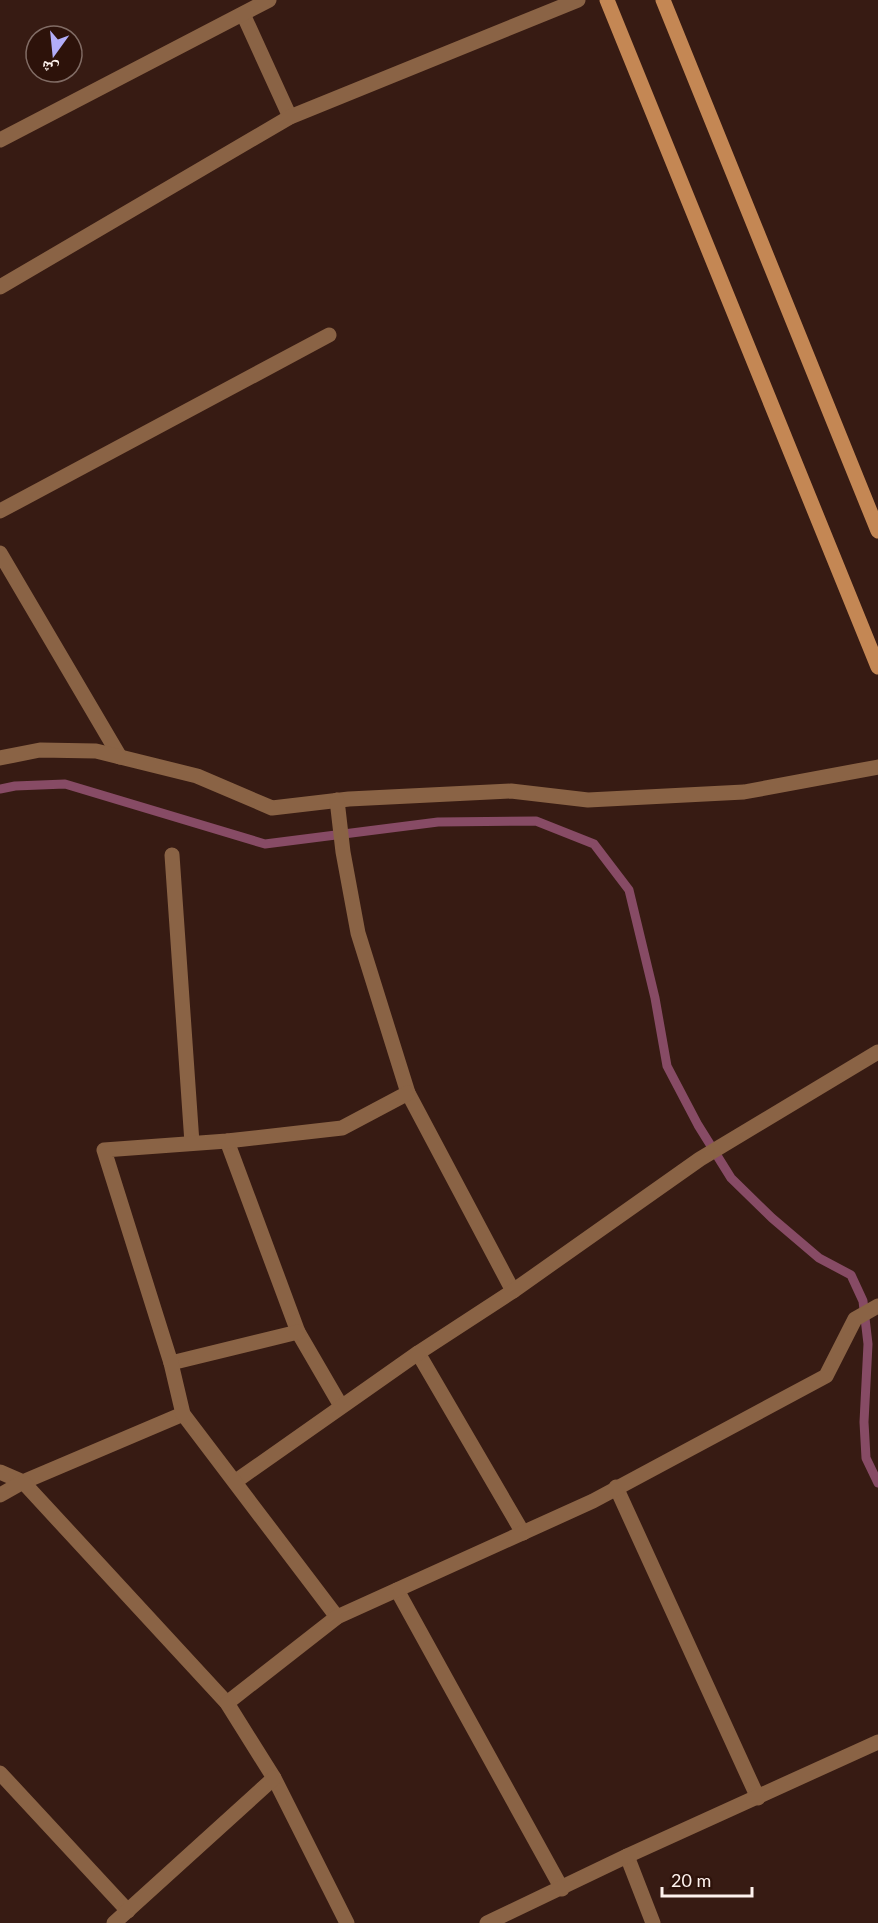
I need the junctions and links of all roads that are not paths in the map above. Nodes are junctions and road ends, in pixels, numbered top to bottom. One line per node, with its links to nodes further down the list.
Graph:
1 (269, 0): 5 (street)
2 (578, 0): 6 (street)
3 (607, 0): 13 (main road)
4 (663, 0): 11 (main road)
5 (243, 14): 6 (street); 7 (street)
6 (290, 117): 8 (street)
7 (0, 140)
8 (0, 287)
9 (329, 335): 10 (street)
10 (0, 511)
11 (878, 531)
12 (0, 553): 14 (street)
13 (878, 667)
14 (120, 757): 15 (street); 17 (street)
15 (0, 758)
16 (878, 767): 17 (street)
17 (338, 806): 20 (street)
18 (172, 855): 22 (street)
19 (878, 1052): 23 (street)
20 (408, 1093): 21 (street); 23 (street)
21 (227, 1141): 22 (street); 25 (street)
22 (192, 1143): 27 (street)
23 (513, 1291): 26 (street)
24 (878, 1306): 33 (street)
25 (298, 1332): 27 (street); 28 (street)
26 (418, 1353): 28 (street); 35 (street)
27 (171, 1363): 29 (street)
28 (341, 1406): 31 (street)
29 (183, 1414): 31 (street); 32 (street)
30 (0, 1472): 32 (street)
31 (236, 1481): 37 (street)
32 (23, 1482): 34 (street); 38 (street)
33 (616, 1487): 35 (street); 42 (street)
34 (0, 1495)
35 (523, 1533): 36 (street)
36 (397, 1590): 37 (street); 44 (street)
37 (337, 1617): 38 (street)
38 (227, 1703): 41 (street)
39 (878, 1742): 42 (street)
40 (0, 1773): 45 (street)
41 (274, 1778): 45 (street); 46 (street)
42 (758, 1798): 43 (street)
43 (627, 1856): 44 (street); 48 (street)
44 (562, 1889): 47 (street)
45 (120, 1919)
46 (347, 1923)
47 (487, 1923)
48 (653, 1923)

